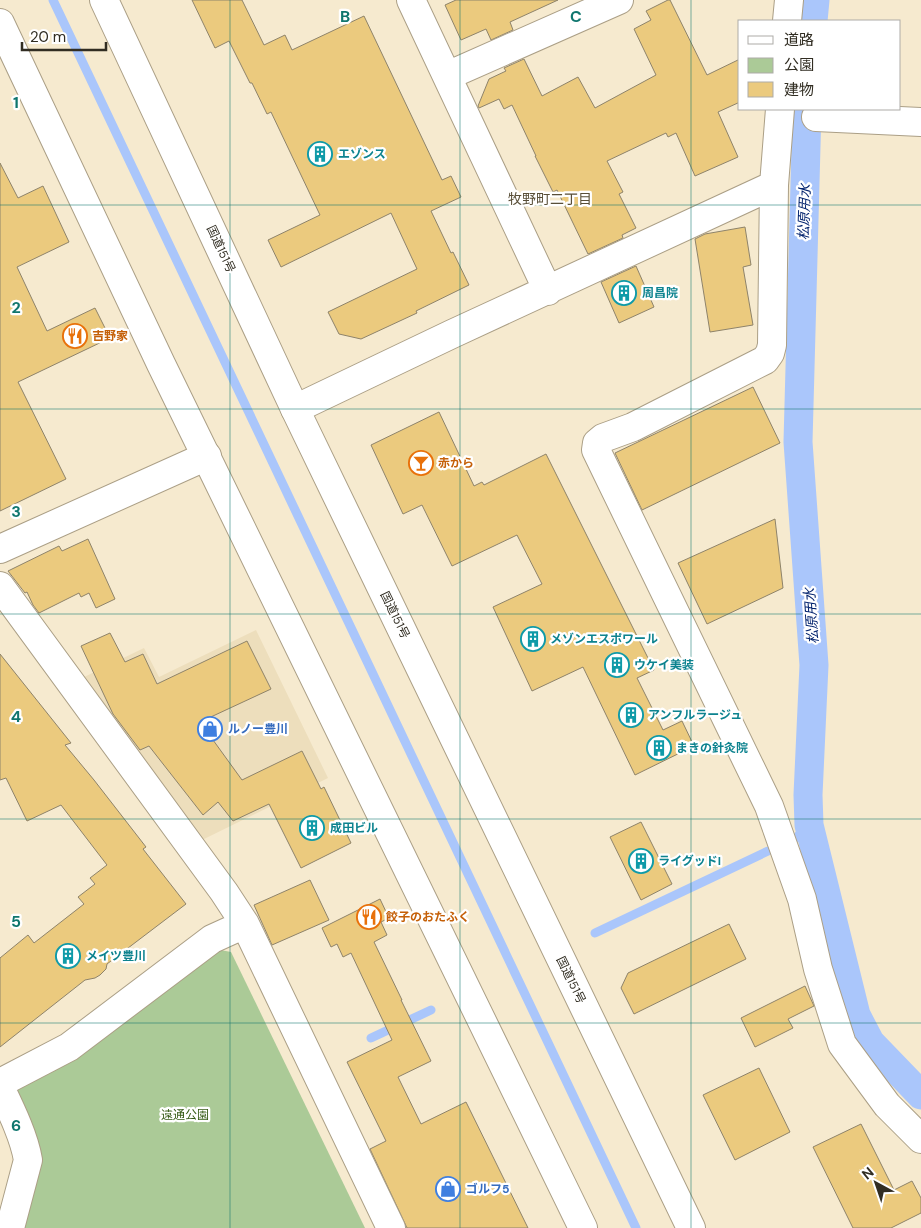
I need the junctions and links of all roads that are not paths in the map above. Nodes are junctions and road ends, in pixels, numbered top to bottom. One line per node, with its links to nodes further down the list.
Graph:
1 (104, 0): 12 (main road, 国道151号)
2 (411, 0): 7 (main road)
3 (619, 0): 7 (main road)
4 (789, 0): 5 (main road)
5 (787, 20)
6 (0, 23): 13 (main road)
7 (447, 76): 11 (main road)
8 (792, 113): 9 (main road); 10 (main road)
9 (921, 122)
10 (774, 185): 11 (main road); 18 (main road)
11 (548, 290): 12 (main road)
12 (295, 409): 22 (main road, 国道151号)
13 (207, 456): 14 (main road); 21 (main road)
14 (0, 549)
15 (0, 586): 16 (main road)
16 (245, 924): 17 (main road); 20 (main road)
17 (0, 1085): 19 (main road)
18 (921, 1139)
19 (10, 1228)
20 (391, 1228)
21 (583, 1228)
22 (691, 1228)

